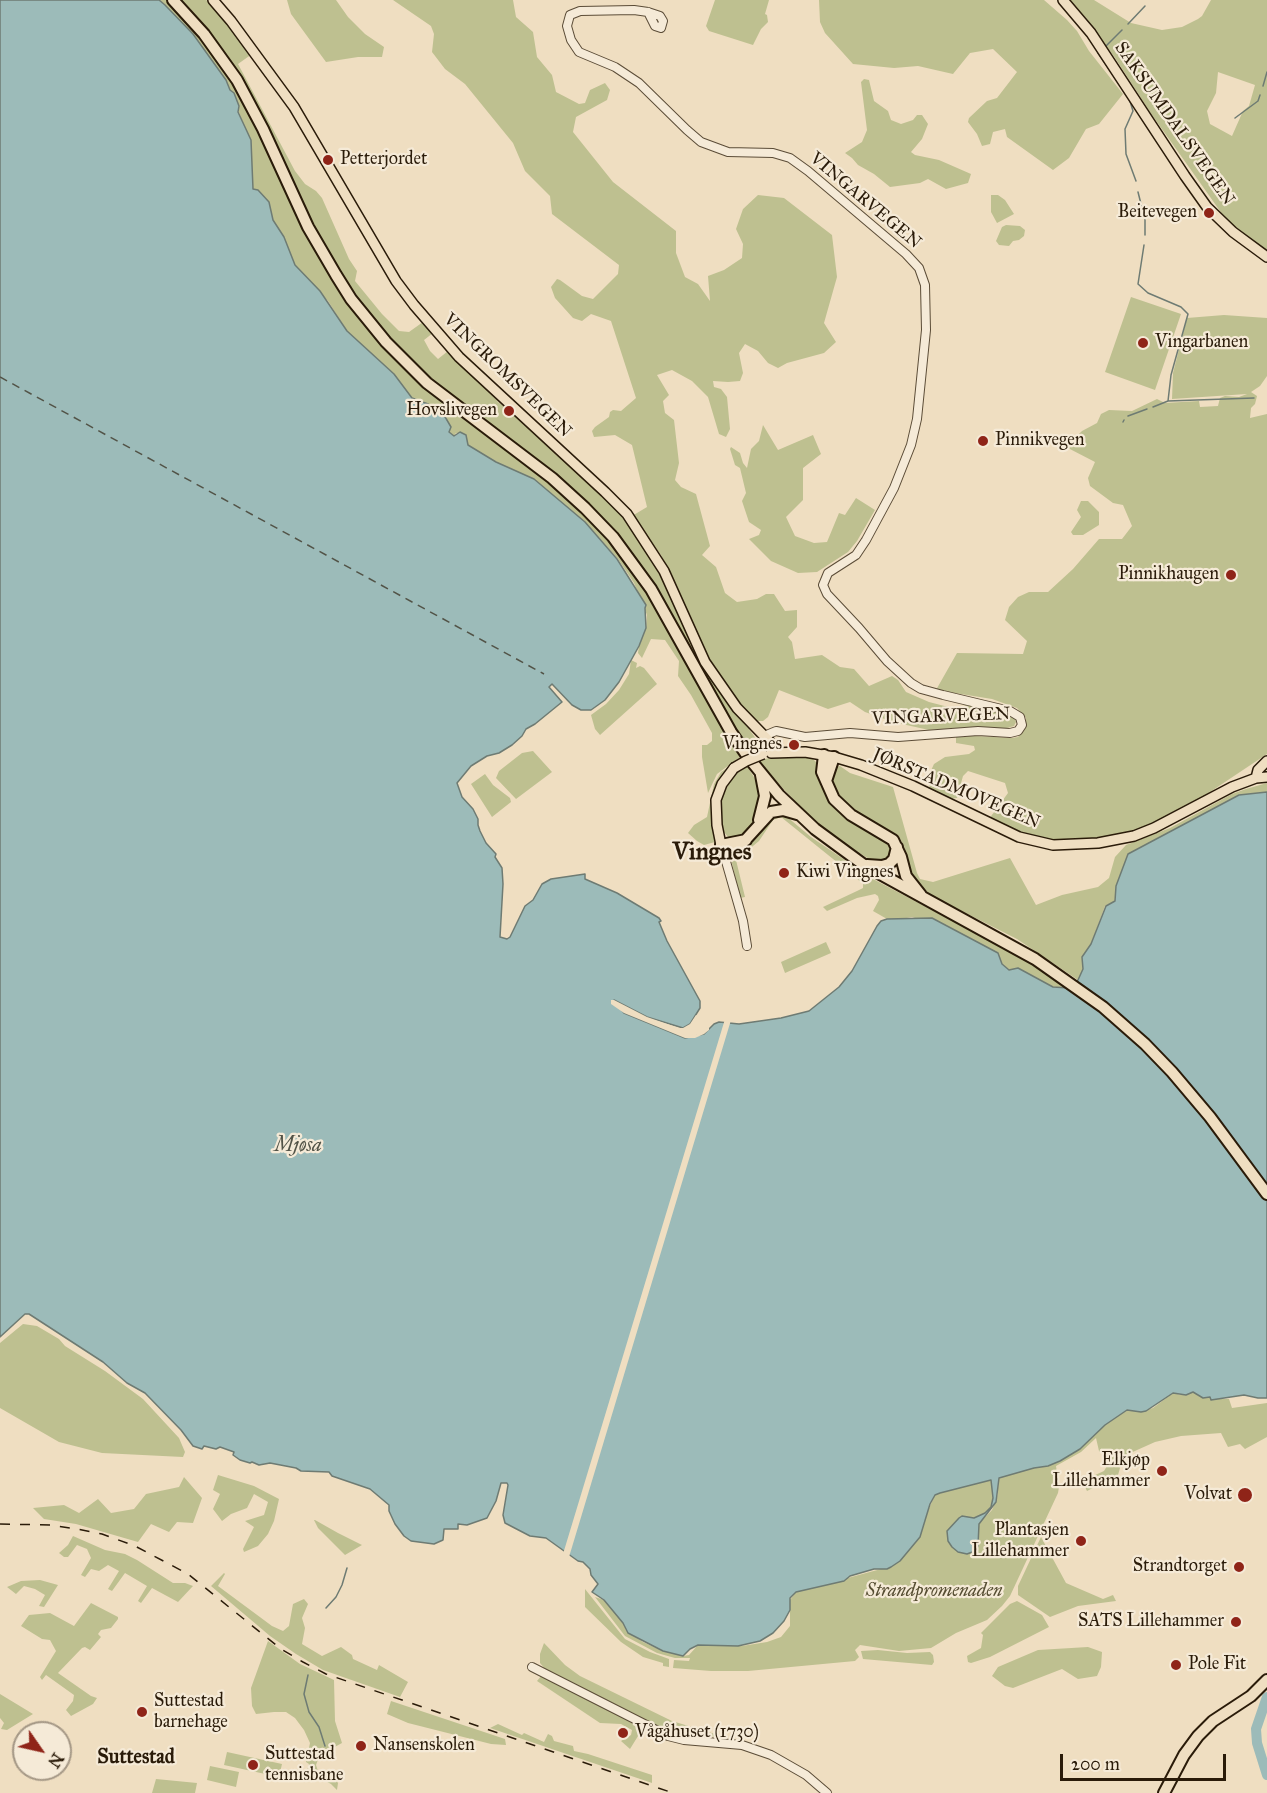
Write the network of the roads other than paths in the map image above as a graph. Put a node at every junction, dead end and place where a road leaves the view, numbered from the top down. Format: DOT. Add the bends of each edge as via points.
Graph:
graph roads {
  1 [pos="173,0"];
  2 [pos="213,0"];
  3 [pos="1063,0"];
  4 [pos="648,12"];
  5 [pos="1267,257"];
  6 [pos="764,736"];
  7 [pos="768,754"];
  8 [pos="829,756"];
  9 [pos="1267,761"];
  10 [pos="761,775"];
  11 [pos="1267,777"];
  12 [pos="1256,778"];
  13 [pos="798,814"];
  14 [pos="757,826"];
  15 [pos="897,847"];
  16 [pos="722,848"];
  17 [pos="864,865"];
  18 [pos="924,900"];
  19 [pos="747,946"];
  20 [pos="1267,1194"];
  21 [pos="532,1667"];
  22 [pos="1267,1680"];
  23 [pos="827,1793"];
  24 [pos="1164,1793"];
  1 -- 10 [label="highway" via="209,40 237,80 308,227 351,299 386,342 427,382 552,478 613,537 651,589 726,724"];
  2 -- 6 [label="main road, VINGROMSVEGEN" via="294,107 414,305 459,357 627,514 664,571 705,662 725,692"];
  3 -- 5 [label="main road, SAKSUMDALSVEGEN" via="1091,33 1207,207"];
  4 -- 6 [label="street, VINGARVEGEN" via="580,11 570,15 567,26 579,52 639,82 701,142 728,152 781,154 797,162 919,268 925,285 926,330 911,445 894,488 866,540 856,555 828,573 823,585 829,597 887,662 911,682 921,689 1010,711 1020,717 1022,725 1010,733 978,730 898,737 850,733 805,737 776,731"];
  6 -- 7 [label="main road, VINGROMSVEGEN" via="770,742"];
  7 -- 8 [label="main road, JØRSTADMOVEGEN" via="798,751"];
  7 -- 16 [label="main road, bridge" via="746,760 722,784 716,800"];
  8 -- 12 [label="main road, JØRSTADMOVEGEN" via="912,786 1019,837 1053,845 1134,836"];
  8 -- 15 [label="highway" via="826,781 831,794 843,809 889,836"];
  9 -- 12 [label="main road"];
  10 -- 13 [label="highway"];
  10 -- 14 [label="highway" via="764,800"];
  11 -- 12 [label="main road, JØRSTADMOVEGEN"];
  13 -- 14 [label="highway" via="774,810"];
  13 -- 17 [label="highway"];
  14 -- 16 [label="highway" via="739,848"];
  15 -- 17 [label="highway" via="889,864"];
  15 -- 18 [label="highway" via="906,876"];
  16 -- 19 [label="street"];
  17 -- 18 [label="highway"];
  18 -- 20 [label="highway" via="1021,951 1063,977 1117,1019 1210,1116"];
  21 -- 23 [label="street" via="668,1736 742,1745 771,1755 806,1775"];
  22 -- 24 [label="highway" via="1198,1736"];
}
